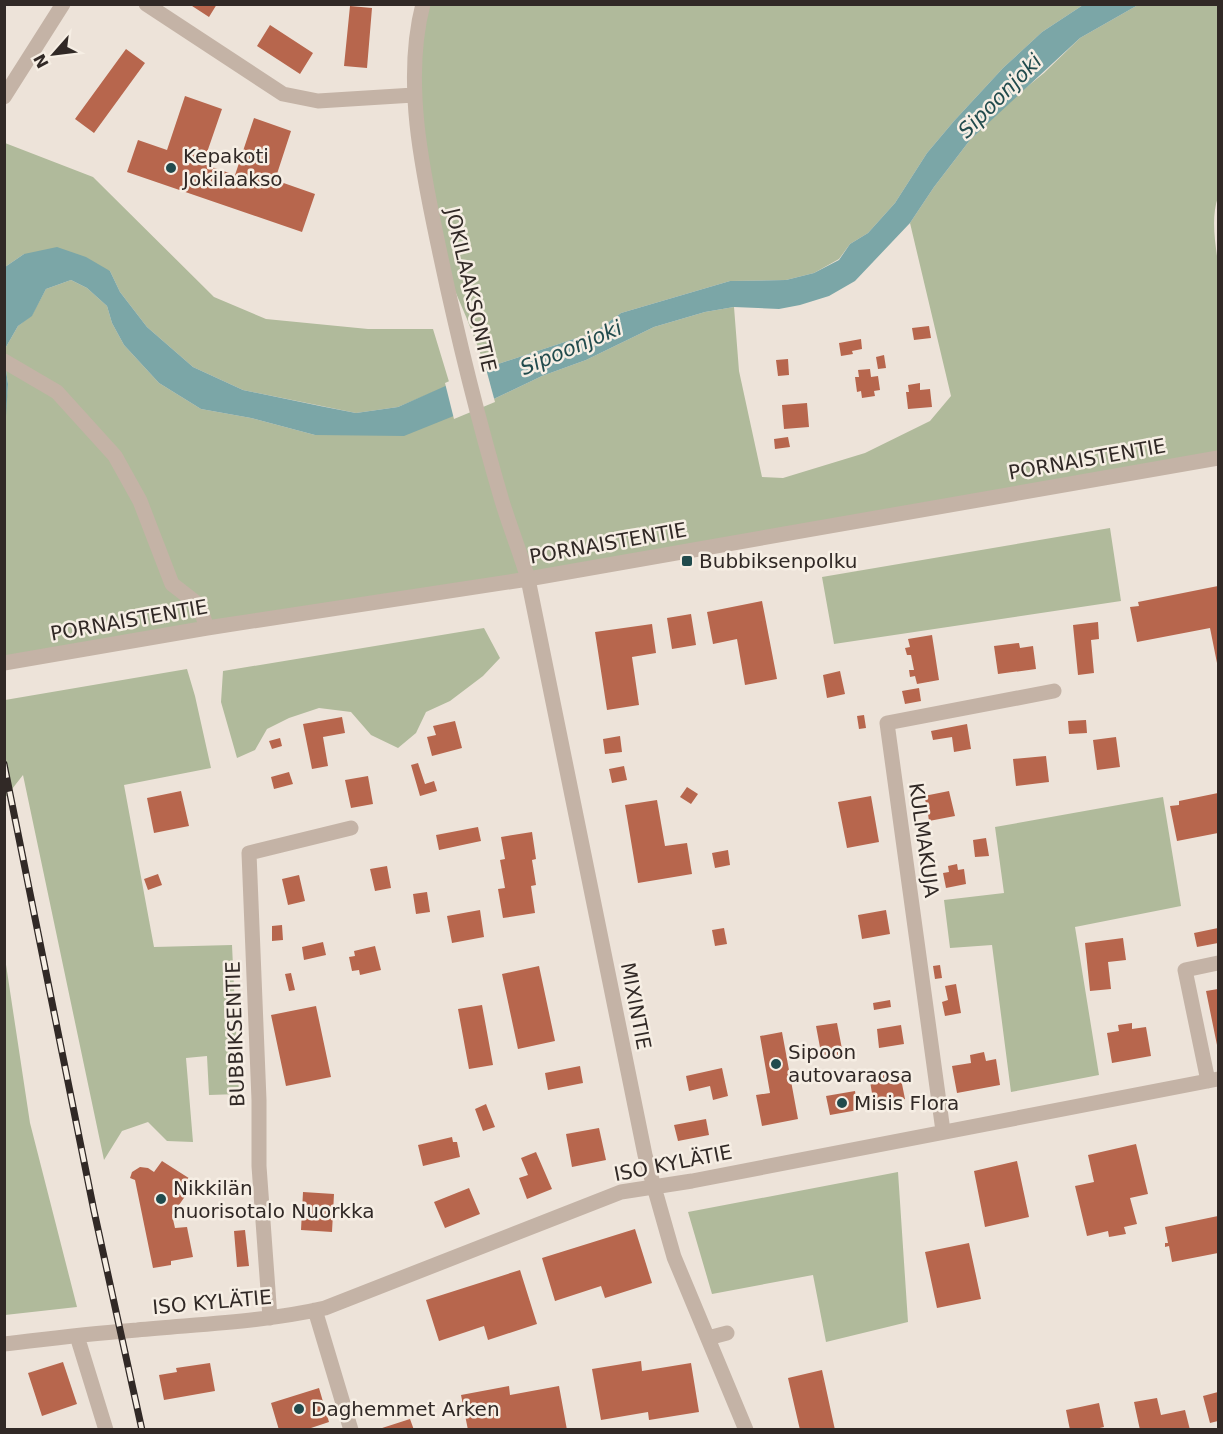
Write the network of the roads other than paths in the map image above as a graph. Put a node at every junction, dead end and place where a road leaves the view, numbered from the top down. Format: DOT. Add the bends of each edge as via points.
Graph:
graph roads {
  1 [pos="63,4"];
  2 [pos="146,4"];
  3 [pos="423,4"];
  4 [pos="414,95"];
  5 [pos="4,97"];
  6 [pos="9,363"];
  7 [pos="1218,458"];
  8 [pos="528,579"];
  9 [pos="207,628"];
  10 [pos="4,663"];
  11 [pos="1054,691"];
  12 [pos="351,828"];
  13 [pos="1218,963"];
  14 [pos="1213,1080"];
  15 [pos="943,1131"];
  16 [pos="653,1186"];
  17 [pos="315,1310"];
  18 [pos="270,1318"];
  19 [pos="727,1333"];
  20 [pos="77,1336"];
  21 [pos="708,1338"];
  22 [pos="4,1344"];
  23 [pos="106,1430"];
  24 [pos="351,1430"];
  25 [pos="746,1430"];
  1 -- 5 [label="street"];
  2 -- 4 [label="street" via="283,94 318,101"];
  3 -- 4 [label="street, JOKILAAKSONTIE" via="418,22"];
  4 -- 8 [label="street, JOKILAAKSONTIE" via="425,184 454,322"];
  6 -- 9 [label="street" via="57,392 115,456 140,501 172,584 199,605"];
  7 -- 8 [label="street, PORNAISTENTIE"];
  8 -- 9 [label="street, PORNAISTENTIE"];
  8 -- 16 [label="street, MIXINTIE"];
  9 -- 10 [label="street, PORNAISTENTIE"];
  11 -- 15 [label="street, KULMAKUJA" via="887,723"];
  12 -- 18 [label="street, BUBBIKSENTIE" via="249,852 259,1166"];
  13 -- 14 [label="street" via="1185,970"];
  14 -- 15 [label="street, ISO KYLÄTIE"];
  15 -- 16 [label="street, ISO KYLÄTIE"];
  16 -- 17 [label="street, ISO KYLÄTIE" via="621,1192"];
  16 -- 21 [label="street, MIXINTIE" via="674,1257"];
  17 -- 18 [label="street, ISO KYLÄTIE"];
  17 -- 24 [label="street"];
  18 -- 20 [label="street, ISO KYLÄTIE"];
  19 -- 21 [label="street"];
  20 -- 22 [label="street, ISO KYLÄTIE"];
  20 -- 23 [label="street"];
  21 -- 25 [label="street, MIXINTIE"];
}
